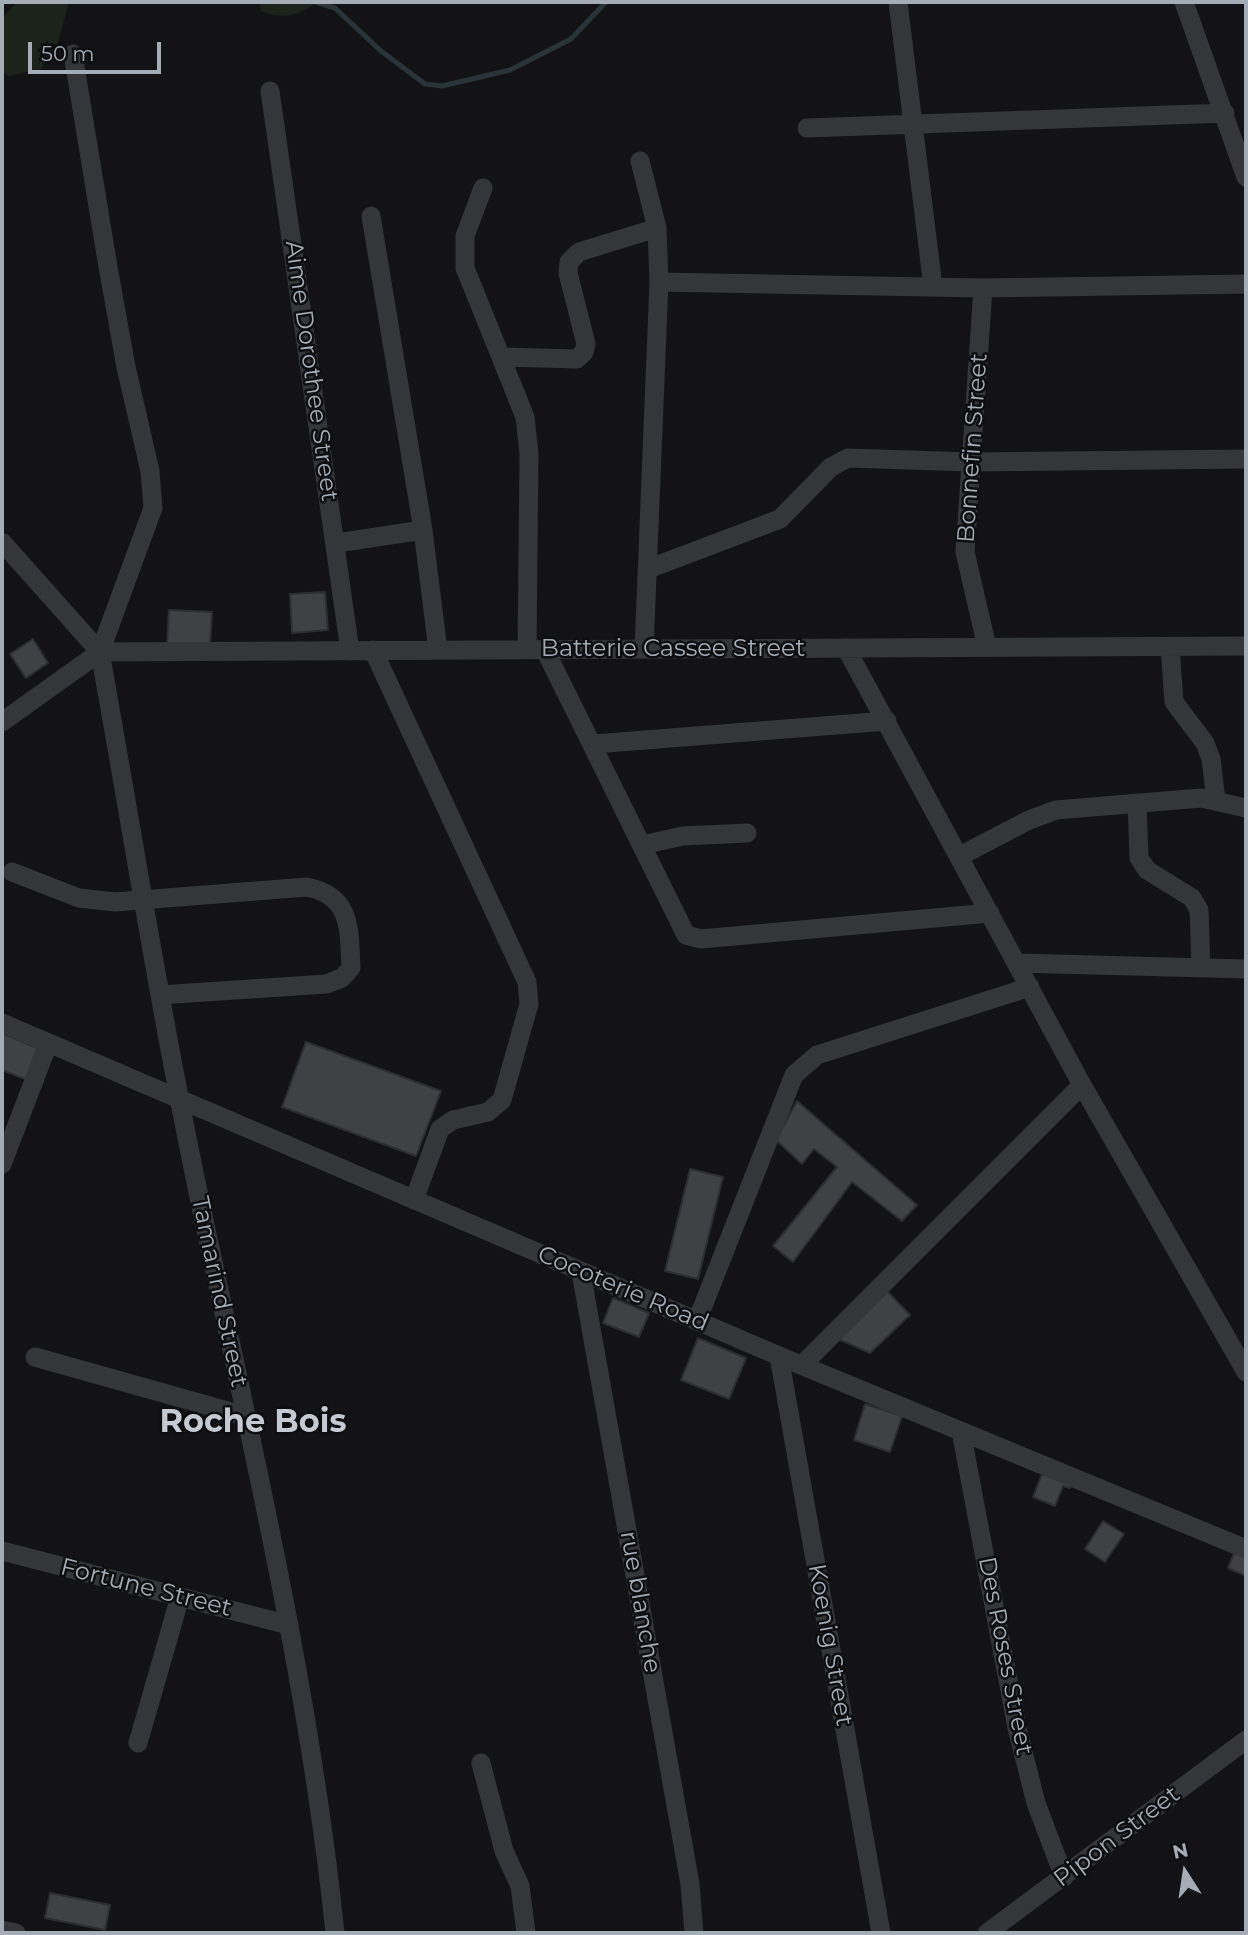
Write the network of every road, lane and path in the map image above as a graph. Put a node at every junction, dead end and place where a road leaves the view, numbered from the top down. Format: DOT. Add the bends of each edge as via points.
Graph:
graph roads {
  1 [pos="898,2"];
  2 [pos="1184,2"];
  3 [pos="73,54"];
  4 [pos="270,91"];
  5 [pos="1225,113"];
  6 [pos="912,124"];
  7 [pos="807,128"];
  8 [pos="640,162"];
  9 [pos="1246,177"];
  10 [pos="483,188"];
  11 [pos="372,216"];
  12 [pos="657,228"];
  13 [pos="659,282"];
  14 [pos="1246,284"];
  15 [pos="933,287"];
  16 [pos="983,288"];
  17 [pos="502,357"];
  18 [pos="1246,459"];
  19 [pos="972,462"];
  20 [pos="423,530"];
  21 [pos="2,542"];
  22 [pos="337,543"];
  23 [pos="648,569"];
  24 [pos="1246,646"];
  25 [pos="987,647"];
  26 [pos="1170,647"];
  27 [pos="846,648"];
  28 [pos="645,649"];
  29 [pos="373,650"];
  30 [pos="438,650"];
  31 [pos="536,650"];
  32 [pos="350,651"];
  33 [pos="100,652"];
  34 [pos="887,721"];
  35 [pos="2,722"];
  36 [pos="594,744"];
  37 [pos="1216,800"];
  38 [pos="1137,803"];
  39 [pos="1246,808"];
  40 [pos="747,833"];
  41 [pos="642,845"];
  42 [pos="960,856"];
  43 [pos="12,872"];
  44 [pos="144,899"];
  45 [pos="990,913"];
  46 [pos="1017,963"];
  47 [pos="1201,967"];
  48 [pos="1246,969"];
  49 [pos="1030,987"];
  50 [pos="160,995"];
  51 [pos="2,1023"];
  52 [pos="48,1044"];
  53 [pos="1082,1085"];
  54 [pos="179,1101"];
  55 [pos="2,1164"];
  56 [pos="414,1200"];
  57 [pos="581,1272"];
  58 [pos="697,1321"];
  59 [pos="779,1356"];
  60 [pos="35,1357"];
  61 [pos="802,1365"];
  62 [pos="1246,1372"];
  63 [pos="245,1416"];
  64 [pos="961,1430"];
  65 [pos="1246,1549"];
  66 [pos="2,1551"];
  67 [pos="180,1597"];
  68 [pos="289,1625"];
  69 [pos="1246,1740"];
  70 [pos="138,1743"];
  71 [pos="481,1763"];
  72 [pos="1064,1877"];
  73 [pos="2,1930"];
  74 [pos="16,1933"];
  75 [pos="335,1933"];
  76 [pos="526,1933"];
  77 [pos="694,1933"];
  78 [pos="881,1933"];
  79 [pos="987,1933"];
  1 -- 6 [label="street"];
  2 -- 5 [label="street"];
  3 -- 33 [label="street" via="153,508"];
  4 -- 22 [label="street, Aime Dorothee Street"];
  5 -- 6 [label="street"];
  5 -- 9 [label="street"];
  6 -- 7 [label="street"];
  6 -- 15 [label="street"];
  8 -- 12 [label="street"];
  10 -- 17 [label="street" via="465,236 465,268"];
  11 -- 20 [label="street"];
  12 -- 13 [label="street"];
  12 -- 17 [label="street" via="579,252 569,262 586,344 577,359"];
  13 -- 15 [label="street"];
  13 -- 23 [label="street"];
  14 -- 16 [label="street"];
  15 -- 16 [label="street"];
  16 -- 19 [label="street, Bonnefin Street"];
  17 -- 31 [label="street" via="525,417"];
  18 -- 19 [label="street"];
  19 -- 23 [label="street" via="848,458 831,467 780,519"];
  19 -- 25 [label="street, Bonnefin Street" via="965,552"];
  20 -- 22 [label="street"];
  20 -- 30 [label="street"];
  21 -- 33 [label="street"];
  22 -- 32 [label="street, Aime Dorothee Street"];
  23 -- 28 [label="street"];
  24 -- 26 [label="street, Batterie Cassee Street"];
  25 -- 26 [label="street, Batterie Cassee Street"];
  25 -- 27 [label="street, Batterie Cassee Street"];
  26 -- 37 [label="street" via="1174,702 1205,743"];
  27 -- 28 [label="street, Batterie Cassee Street"];
  27 -- 34 [label="street"];
  28 -- 31 [label="street, Batterie Cassee Street"];
  29 -- 30 [label="street, Batterie Cassee Street"];
  29 -- 32 [label="street, Batterie Cassee Street"];
  29 -- 56 [label="street" via="527,982 529,1004 502,1100 488,1112 453,1120 440,1129"];
  30 -- 31 [label="street, Batterie Cassee Street"];
  31 -- 36 [label="street"];
  32 -- 33 [label="street, Batterie Cassee Street"];
  33 -- 35 [label="street"];
  33 -- 44 [label="street, Tamarind Street"];
  34 -- 36 [label="street"];
  34 -- 42 [label="street"];
  36 -- 41 [label="street"];
  37 -- 38 [label="street"];
  37 -- 39 [label="street"];
  38 -- 42 [label="street" via="1056,810"];
  38 -- 47 [label="street" via="1139,858 1147,870 1192,898 1199,910"];
  40 -- 41 [label="street" via="683,836"];
  41 -- 45 [label="street" via="686,935 693,938"];
  42 -- 45 [label="street"];
  43 -- 44 [label="street" via="79,898"];
  44 -- 50 [label="street, Tamarind Street"];
  44 -- 50 [label="street" via="307,887 338,901 349,927 351,968 342,978 326,984"];
  45 -- 46 [label="street"];
  46 -- 47 [label="street"];
  46 -- 49 [label="street"];
  47 -- 48 [label="street"];
  49 -- 53 [label="street"];
  49 -- 58 [label="street" via="817,1055 794,1075"];
  50 -- 54 [label="street, Tamarind Street"];
  51 -- 52 [label="street, Cocoterie Road"];
  52 -- 54 [label="street, Cocoterie Road"];
  52 -- 55 [label="street"];
  53 -- 61 [label="street"];
  53 -- 62 [label="street"];
  54 -- 56 [label="street, Cocoterie Road"];
  54 -- 63 [label="street, Tamarind Street"];
  56 -- 57 [label="street, Cocoterie Road"];
  57 -- 58 [label="street, Cocoterie Road"];
  57 -- 77 [label="street, rue blanche" via="690,1884"];
  58 -- 59 [label="street, Cocoterie Road"];
  59 -- 61 [label="street, Cocoterie Road"];
  59 -- 78 [label="street, Koenig Street"];
  60 -- 63 [label="street"];
  61 -- 64 [label="street, Cocoterie Road"];
  63 -- 68 [label="street, Tamarind Street"];
  64 -- 65 [label="street, Cocoterie Road"];
  64 -- 72 [label="street, Des Roses Street" via="1017,1728 1036,1803"];
  66 -- 67 [label="street, Fortune Street"];
  67 -- 68 [label="street, Fortune Street"];
  67 -- 70 [label="street"];
  68 -- 75 [label="street, Tamarind Street" via="324,1822"];
  69 -- 72 [label="street, Pipon Street"];
  71 -- 76 [label="street" via="504,1851 520,1886"];
  72 -- 79 [label="street, Pipon Street"];
  73 -- 74 [label="street"];
}
